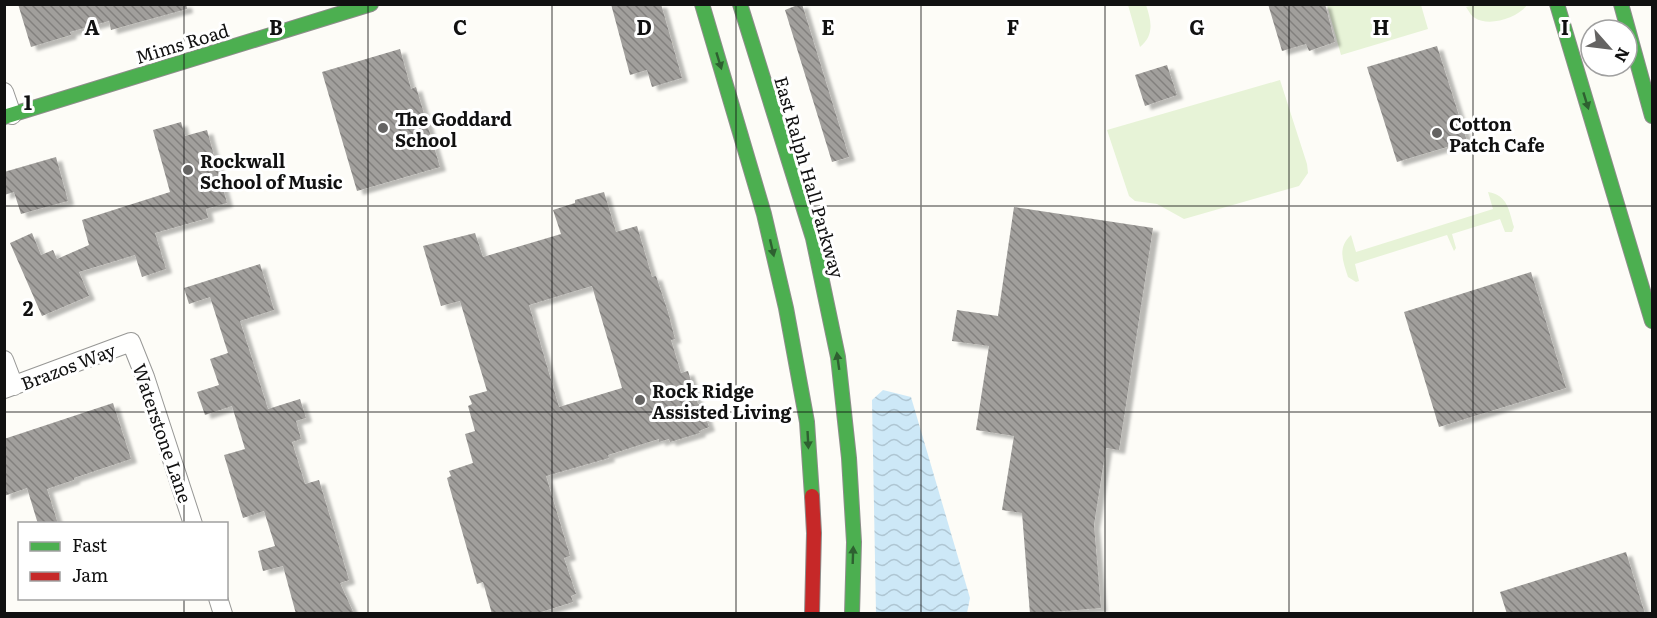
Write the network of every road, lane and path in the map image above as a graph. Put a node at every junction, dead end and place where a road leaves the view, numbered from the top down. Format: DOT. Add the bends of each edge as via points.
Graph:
graph roads {
  1 [pos="371,4"];
  2 [pos="702,4"];
  3 [pos="740,4"];
  4 [pos="1557,4"];
  5 [pos="1621,4"];
  6 [pos="4,92"];
  7 [pos="8,116"];
  8 [pos="1653,116"];
  9 [pos="1653,321"];
  10 [pos="131,342"];
  11 [pos="4,360"];
  12 [pos="9,388"];
  13 [pos="192,522"];
  14 [pos="812,614"];
  15 [pos="852,614"];
  1 -- 7 [label="main road, Mims Road"];
  2 -- 14 [label="main road, one-way" via="764,214 807,422 814,533"];
  15 -- 3 [label="main road, East Ralph Hall Parkway, one-way" via="854,542 838,357 813,238"];
  4 -- 9 [label="main road, one-way"];
  5 -- 8 [label="main road"];
  6 -- 7 [label="street"];
  10 -- 12 [label="street, Brazos Way"];
  10 -- 13 [label="street, Waterstone Lane"];
  11 -- 12 [label="street"];
}
